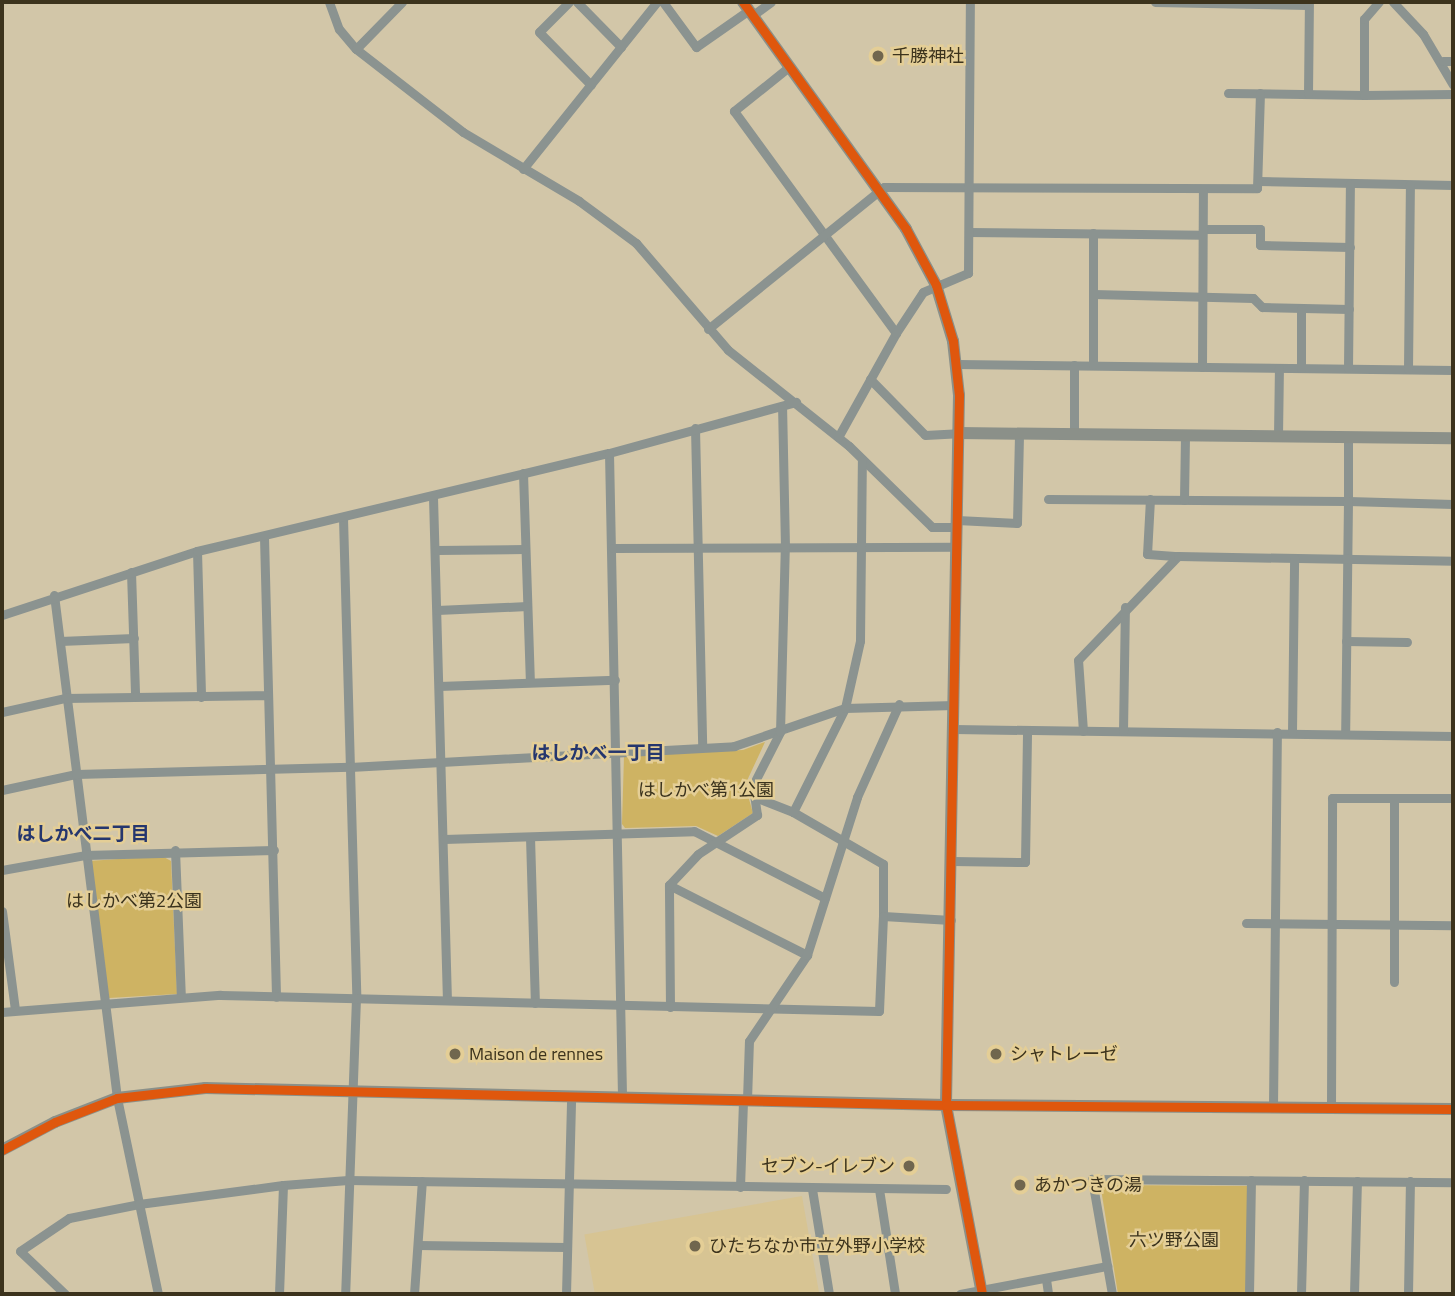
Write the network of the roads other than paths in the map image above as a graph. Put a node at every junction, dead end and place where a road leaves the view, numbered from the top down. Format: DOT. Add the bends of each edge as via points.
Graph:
graph roads {
  1 [pos="329,2"];
  2 [pos="402,2"];
  3 [pos="569,2"];
  4 [pos="577,2"];
  5 [pos="657,2"];
  6 [pos="663,2"];
  7 [pos="771,2"];
  8 [pos="970,2"];
  9 [pos="1155,2"];
  10 [pos="1226,2"];
  11 [pos="1379,2"];
  12 [pos="1393,2"];
  13 [pos="1309,3"];
  14 [pos="748,9"];
  15 [pos="621,47"];
  16 [pos="356,49"];
  17 [pos="1448,61"];
  18 [pos="790,66"];
  19 [pos="591,85"];
  20 [pos="1453,85"];
  21 [pos="1227,93"];
  22 [pos="1261,93"];
  23 [pos="1308,93"];
  24 [pos="1453,94"];
  25 [pos="1364,95"];
  26 [pos="523,169"];
  27 [pos="1259,181"];
  28 [pos="1350,184"];
  29 [pos="1410,185"];
  30 [pos="1453,185"];
  31 [pos="970,187"];
  32 [pos="880,190"];
  33 [pos="1203,191"];
  34 [pos="969,232"];
  35 [pos="1203,232"];
  36 [pos="1093,233"];
  37 [pos="824,235"];
  38 [pos="1350,247"];
  39 [pos="935,283"];
  40 [pos="1093,294"];
  41 [pos="1201,296"];
  42 [pos="1301,309"];
  43 [pos="1349,309"];
  44 [pos="708,329"];
  45 [pos="896,333"];
  46 [pos="957,364"];
  47 [pos="1074,365"];
  48 [pos="1093,365"];
  49 [pos="1202,367"];
  50 [pos="1279,368"];
  51 [pos="1301,368"];
  52 [pos="1348,368"];
  53 [pos="1408,369"];
  54 [pos="1453,370"];
  55 [pos="870,379"];
  56 [pos="796,402"];
  57 [pos="782,405"];
  58 [pos="695,428"];
  59 [pos="958,432"];
  60 [pos="1020,433"];
  61 [pos="1074,434"];
  62 [pos="1185,435"];
  63 [pos="1278,436"];
  64 [pos="838,437"];
  65 [pos="1348,437"];
  66 [pos="1453,438"];
  67 [pos="610,453"];
  68 [pos="862,461"];
  69 [pos="523,474"];
  70 [pos="433,497"];
  71 [pos="1048,499"];
  72 [pos="1150,499"];
  73 [pos="1184,500"];
  74 [pos="1348,501"];
  75 [pos="1453,504"];
  76 [pos="343,518"];
  77 [pos="957,523"];
  78 [pos="264,537"];
  79 [pos="860,546"];
  80 [pos="785,547"];
  81 [pos="957,547"];
  82 [pos="613,548"];
  83 [pos="698,548"];
  84 [pos="525,549"];
  85 [pos="436,550"];
  86 [pos="197,551"];
  87 [pos="1178,556"];
  88 [pos="1294,558"];
  89 [pos="1348,560"];
  90 [pos="1453,561"];
  91 [pos="131,572"];
  92 [pos="54,595"];
  93 [pos="527,606"];
  94 [pos="1125,607"];
  95 [pos="437,610"];
  96 [pos="2,615"];
  97 [pos="134,638"];
  98 [pos="1346,640"];
  99 [pos="60,641"];
  100 [pos="1407,642"];
  101 [pos="615,680"];
  102 [pos="530,681"];
  103 [pos="439,686"];
  104 [pos="135,695"];
  105 [pos="268,695"];
  106 [pos="201,696"];
  107 [pos="65,698"];
  108 [pos="899,704"];
  109 [pos="954,705"];
  110 [pos="845,708"];
  111 [pos="2,712"];
  112 [pos="954,729"];
  113 [pos="1027,730"];
  114 [pos="1083,731"];
  115 [pos="1123,731"];
  116 [pos="780,732"];
  117 [pos="1277,732"];
  118 [pos="1292,732"];
  119 [pos="1345,732"];
  120 [pos="1453,736"];
  121 [pos="702,746"];
  122 [pos="615,752"];
  123 [pos="442,762"];
  124 [pos="350,767"];
  125 [pos="270,770"];
  126 [pos="76,774"];
  127 [pos="2,790"];
  128 [pos="755,797"];
  129 [pos="1395,798"];
  130 [pos="1453,798"];
  131 [pos="793,812"];
  132 [pos="618,834"];
  133 [pos="530,836"];
  134 [pos="444,839"];
  135 [pos="844,840"];
  136 [pos="718,842"];
  137 [pos="175,850"];
  138 [pos="274,850"];
  139 [pos="85,855"];
  140 [pos="952,861"];
  141 [pos="2,870"];
  142 [pos="669,885"];
  143 [pos="825,898"];
  144 [pos="2,911"];
  145 [pos="883,916"];
  146 [pos="951,920"];
  147 [pos="1246,923"];
  148 [pos="1276,923"];
  149 [pos="1330,924"];
  150 [pos="1396,924"];
  151 [pos="1453,925"];
  152 [pos="807,955"];
  153 [pos="1394,982"];
  154 [pos="181,997"];
  155 [pos="276,997"];
  156 [pos="356,998"];
  157 [pos="447,1000"];
  158 [pos="105,1002"];
  159 [pos="535,1003"];
  160 [pos="620,1006"];
  161 [pos="670,1007"];
  162 [pos="772,1009"];
  163 [pos="15,1010"];
  164 [pos="2,1012"];
  165 [pos="353,1092"];
  166 [pos="571,1097"];
  167 [pos="622,1097"];
  168 [pos="117,1098"];
  169 [pos="745,1100"];
  170 [pos="946,1105"];
  171 [pos="1273,1107"];
  172 [pos="1331,1108"];
  173 [pos="1453,1109"];
  174 [pos="2,1150"];
  175 [pos="348,1180"];
  176 [pos="1251,1180"];
  177 [pos="422,1181"];
  178 [pos="1304,1181"];
  179 [pos="1357,1181"];
  180 [pos="1410,1181"];
  181 [pos="1453,1182"];
  182 [pos="569,1184"];
  183 [pos="283,1185"];
  184 [pos="740,1187"];
  185 [pos="811,1188"];
  186 [pos="878,1189"];
  187 [pos="946,1189"];
  188 [pos="139,1203"];
  189 [pos="418,1245"];
  190 [pos="566,1247"];
  191 [pos="1107,1266"];
  192 [pos="1046,1279"];
  193 [pos="981,1292"];
  194 [pos="65,1294"];
  195 [pos="158,1294"];
  196 [pos="279,1294"];
  197 [pos="345,1294"];
  198 [pos="414,1294"];
  199 [pos="566,1294"];
  200 [pos="829,1294"];
  201 [pos="895,1294"];
  202 [pos="960,1294"];
  203 [pos="1048,1294"];
  204 [pos="1112,1294"];
  205 [pos="1249,1294"];
  206 [pos="1301,1294"];
  207 [pos="1354,1294"];
  208 [pos="1408,1294"];
  1 -- 16 [label="street" via="340,29"];
  2 -- 16 [label="street"];
  3 -- 19 [label="street" via="538,32"];
  4 -- 15 [label="street"];
  5 -- 15 [label="street"];
  6 -- 14 [label="street" via="696,47"];
  7 -- 14 [label="street"];
  8 -- 31 [label="street"];
  9 -- 10 [label="street"];
  10 -- 13 [label="street"];
  11 -- 25 [label="street" via="1364,19"];
  12 -- 17 [label="street"];
  13 -- 23 [label="street"];
  14 -- 18 [label="street"];
  15 -- 19 [label="street"];
  16 -- 26 [label="street" via="463,132"];
  17 -- 20 [label="street"];
  18 -- 32 [label="street"];
  18 -- 37 [label="street" via="734,111"];
  19 -- 26 [label="street"];
  21 -- 22 [label="street"];
  22 -- 23 [label="street"];
  22 -- 27 [label="street"];
  23 -- 25 [label="street"];
  24 -- 25 [label="street"];
  26 -- 44 [label="street" via="579,201 636,243"];
  27 -- 28 [label="street"];
  27 -- 33 [label="street" via="1257,188"];
  28 -- 29 [label="street"];
  28 -- 38 [label="street"];
  29 -- 30 [label="street"];
  29 -- 53 [label="street"];
  31 -- 32 [label="street"];
  31 -- 33 [label="street"];
  31 -- 34 [label="street"];
  32 -- 37 [label="street"];
  32 -- 39 [label="street"];
  33 -- 35 [label="street"];
  34 -- 36 [label="street"];
  34 -- 39 [label="street" via="968,273"];
  35 -- 36 [label="street"];
  35 -- 38 [label="street" via="1259,229 1260,245"];
  35 -- 41 [label="street"];
  36 -- 40 [label="street"];
  37 -- 44 [label="street"];
  37 -- 45 [label="street"];
  38 -- 43 [label="street"];
  39 -- 45 [label="street" via="923,292"];
  39 -- 46 [label="street"];
  40 -- 41 [label="street"];
  40 -- 48 [label="street"];
  41 -- 42 [label="street" via="1252,298 1262,307"];
  41 -- 49 [label="street"];
  42 -- 43 [label="street"];
  42 -- 51 [label="street"];
  43 -- 52 [label="street"];
  44 -- 56 [label="street"];
  45 -- 55 [label="street"];
  46 -- 47 [label="street"];
  46 -- 59 [label="street"];
  47 -- 48 [label="street"];
  47 -- 61 [label="street"];
  48 -- 49 [label="street"];
  49 -- 50 [label="street"];
  50 -- 51 [label="street"];
  50 -- 63 [label="street"];
  51 -- 52 [label="street"];
  52 -- 53 [label="street"];
  53 -- 54 [label="street"];
  55 -- 59 [label="street" via="925,435"];
  55 -- 64 [label="street"];
  56 -- 57 [label="street"];
  56 -- 64 [label="street"];
  57 -- 58 [label="street"];
  57 -- 80 [label="street"];
  58 -- 67 [label="street"];
  58 -- 83 [label="street"];
  59 -- 60 [label="street"];
  59 -- 77 [label="street"];
  60 -- 61 [label="street"];
  60 -- 77 [label="street" via="1017,523"];
  61 -- 62 [label="street"];
  62 -- 63 [label="street"];
  62 -- 73 [label="street"];
  63 -- 65 [label="street"];
  64 -- 68 [label="street"];
  65 -- 66 [label="street"];
  65 -- 74 [label="street"];
  67 -- 69 [label="street"];
  67 -- 82 [label="street"];
  68 -- 77 [label="street" via="932,527"];
  68 -- 79 [label="street"];
  69 -- 70 [label="street"];
  69 -- 84 [label="street"];
  70 -- 76 [label="street"];
  70 -- 85 [label="street"];
  71 -- 72 [label="street"];
  72 -- 73 [label="street"];
  72 -- 87 [label="street" via="1147,554"];
  73 -- 74 [label="street"];
  74 -- 75 [label="street"];
  74 -- 89 [label="street"];
  76 -- 78 [label="street"];
  76 -- 124 [label="street"];
  77 -- 81 [label="street"];
  78 -- 86 [label="street"];
  78 -- 105 [label="street"];
  79 -- 80 [label="street"];
  79 -- 81 [label="street"];
  79 -- 110 [label="street" via="860,641"];
  80 -- 83 [label="street"];
  80 -- 116 [label="street"];
  81 -- 109 [label="street"];
  82 -- 83 [label="street"];
  82 -- 101 [label="street"];
  83 -- 121 [label="street"];
  84 -- 85 [label="street"];
  84 -- 93 [label="street"];
  85 -- 95 [label="street"];
  86 -- 91 [label="street"];
  86 -- 106 [label="street"];
  87 -- 88 [label="street"];
  87 -- 94 [label="street"];
  88 -- 89 [label="street"];
  88 -- 118 [label="street"];
  89 -- 90 [label="street"];
  89 -- 98 [label="street"];
  91 -- 92 [label="street"];
  91 -- 97 [label="street"];
  92 -- 96 [label="street"];
  92 -- 99 [label="street"];
  93 -- 95 [label="street"];
  93 -- 102 [label="street"];
  94 -- 114 [label="street" via="1078,660"];
  94 -- 115 [label="street"];
  95 -- 103 [label="street"];
  97 -- 99 [label="street"];
  97 -- 104 [label="street"];
  98 -- 100 [label="street"];
  98 -- 119 [label="street"];
  99 -- 107 [label="street"];
  101 -- 102 [label="street"];
  101 -- 122 [label="street"];
  102 -- 103 [label="street"];
  103 -- 123 [label="street"];
  104 -- 106 [label="street"];
  104 -- 107 [label="street"];
  105 -- 106 [label="street"];
  105 -- 125 [label="street"];
  107 -- 111 [label="street"];
  107 -- 126 [label="street"];
  108 -- 109 [label="street"];
  108 -- 110 [label="street"];
  108 -- 135 [label="street" via="857,797"];
  109 -- 112 [label="street"];
  110 -- 116 [label="street"];
  110 -- 131 [label="street"];
  112 -- 113 [label="street"];
  112 -- 140 [label="street"];
  113 -- 114 [label="street"];
  113 -- 140 [label="street" via="1025,862"];
  114 -- 115 [label="street"];
  115 -- 117 [label="street"];
  116 -- 121 [label="street" via="734,746"];
  116 -- 128 [label="street" via="753,785"];
  117 -- 118 [label="street"];
  117 -- 148 [label="street"];
  118 -- 119 [label="street"];
  119 -- 120 [label="street"];
  121 -- 122 [label="street"];
  122 -- 123 [label="street"];
  122 -- 132 [label="street"];
  123 -- 124 [label="street"];
  123 -- 134 [label="street"];
  124 -- 125 [label="street"];
  124 -- 156 [label="street"];
  125 -- 126 [label="street"];
  125 -- 138 [label="street"];
  126 -- 127 [label="street"];
  126 -- 139 [label="street"];
  128 -- 131 [label="street"];
  128 -- 136 [label="street" via="757,815"];
  129 -- 130 [label="street"];
  129 -- 149 [label="street" via="1332,798"];
  129 -- 150 [label="street"];
  131 -- 135 [label="street"];
  132 -- 133 [label="street"];
  132 -- 136 [label="street" via="694,831"];
  132 -- 160 [label="street"];
  133 -- 134 [label="street"];
  133 -- 159 [label="street"];
  134 -- 157 [label="street"];
  135 -- 143 [label="street"];
  135 -- 145 [label="street" via="883,864"];
  136 -- 142 [label="street" via="698,854"];
  136 -- 143 [label="street"];
  137 -- 138 [label="street"];
  137 -- 139 [label="street"];
  137 -- 154 [label="street"];
  138 -- 155 [label="street"];
  139 -- 141 [label="street"];
  139 -- 158 [label="street"];
  140 -- 146 [label="street"];
  142 -- 152 [label="street"];
  142 -- 161 [label="street"];
  143 -- 152 [label="street"];
  144 -- 163 [label="street"];
  145 -- 146 [label="street"];
  145 -- 162 [label="street" via="879,1011"];
  146 -- 170 [label="street"];
  147 -- 148 [label="street"];
  148 -- 149 [label="street"];
  148 -- 171 [label="street"];
  149 -- 150 [label="street"];
  149 -- 172 [label="street"];
  150 -- 151 [label="street"];
  150 -- 153 [label="street"];
  152 -- 162 [label="street"];
  154 -- 155 [label="street"];
  154 -- 158 [label="street"];
  155 -- 156 [label="street"];
  156 -- 157 [label="street"];
  156 -- 165 [label="street"];
  157 -- 159 [label="street"];
  158 -- 163 [label="street"];
  158 -- 168 [label="street"];
  159 -- 160 [label="street"];
  160 -- 161 [label="street"];
  160 -- 167 [label="street"];
  161 -- 162 [label="street"];
  162 -- 169 [label="street" via="749,1041"];
  163 -- 164 [label="street"];
  165 -- 166 [label="street"];
  165 -- 168 [label="street" via="205,1088"];
  165 -- 175 [label="street"];
  166 -- 167 [label="street"];
  166 -- 182 [label="street"];
  167 -- 169 [label="street"];
  168 -- 174 [label="street" via="55,1122"];
  168 -- 188 [label="street"];
  169 -- 170 [label="street"];
  169 -- 184 [label="street"];
  170 -- 171 [label="street"];
  170 -- 193 [label="street"];
  171 -- 172 [label="street"];
  172 -- 173 [label="street"];
  175 -- 177 [label="street"];
  175 -- 183 [label="street"];
  175 -- 197 [label="street"];
  176 -- 178 [label="street"];
  176 -- 191 [label="street" via="1092,1179"];
  176 -- 205 [label="street"];
  177 -- 182 [label="street"];
  177 -- 189 [label="street"];
  178 -- 179 [label="street"];
  178 -- 206 [label="street"];
  179 -- 180 [label="street"];
  179 -- 207 [label="street"];
  180 -- 181 [label="street"];
  180 -- 208 [label="street"];
  182 -- 184 [label="street"];
  182 -- 190 [label="street"];
  183 -- 188 [label="street"];
  183 -- 196 [label="street"];
  184 -- 185 [label="street"];
  185 -- 186 [label="street"];
  185 -- 200 [label="street"];
  186 -- 187 [label="street"];
  186 -- 201 [label="street"];
  188 -- 194 [label="street" via="69,1218 20,1251"];
  188 -- 195 [label="street"];
  189 -- 190 [label="street"];
  189 -- 198 [label="street"];
  190 -- 199 [label="street"];
  191 -- 192 [label="street"];
  191 -- 204 [label="street"];
  192 -- 193 [label="street"];
  192 -- 203 [label="street"];
  193 -- 202 [label="street"];
}
